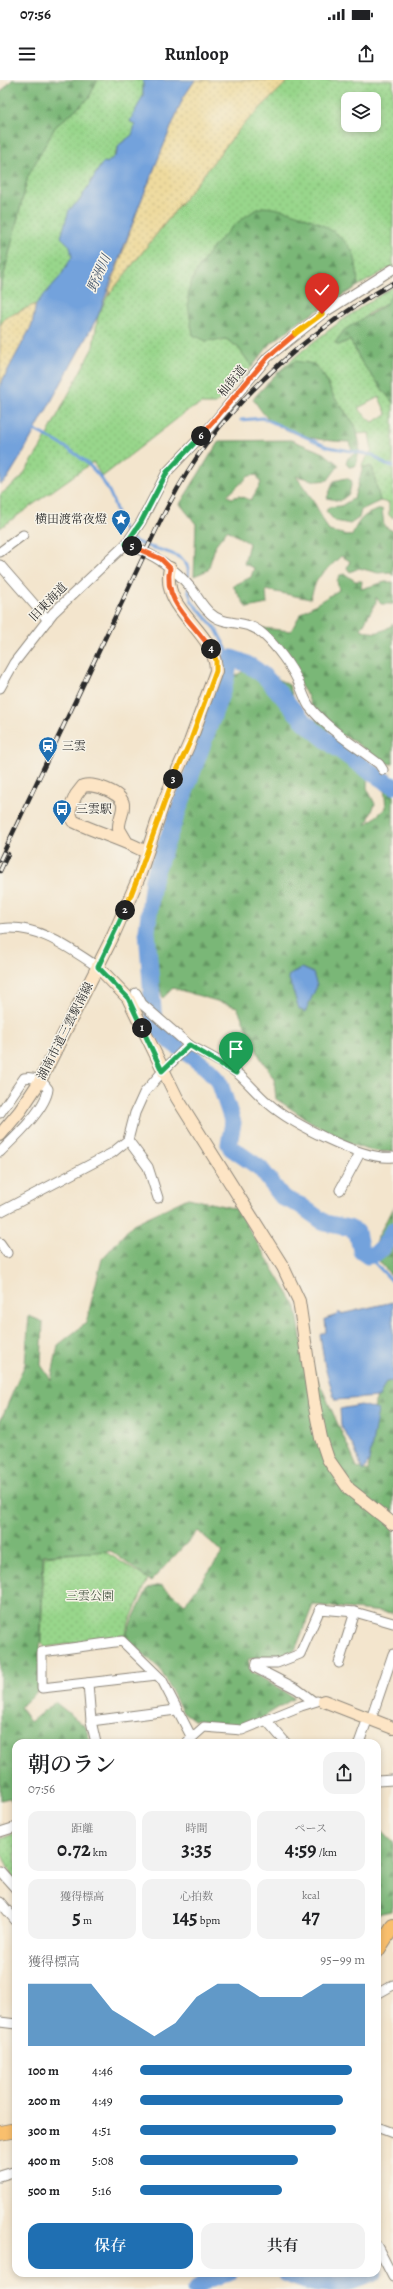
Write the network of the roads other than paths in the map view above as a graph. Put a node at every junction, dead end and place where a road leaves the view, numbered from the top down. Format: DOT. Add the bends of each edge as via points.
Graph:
graph roads {
  1 [pos="393,269"];
  2 [pos="23,535"];
  3 [pos="128,540"];
  4 [pos="0,552"];
  5 [pos="0,565"];
  6 [pos="170,568"];
  7 [pos="48,620"];
  8 [pos="0,688"];
  9 [pos="383,770"];
  10 [pos="118,822"];
  11 [pos="91,829"];
  12 [pos="126,841"];
  13 [pos="146,852"];
  14 [pos="0,929"];
  15 [pos="98,967"];
  16 [pos="136,993"];
  17 [pos="189,1045"];
  18 [pos="162,1071"];
  19 [pos="40,1080"];
  20 [pos="0,1113"];
  21 [pos="0,1135"];
  22 [pos="128,1140"];
  23 [pos="0,1152"];
  24 [pos="360,1152"];
  25 [pos="393,1157"];
  26 [pos="340,1190"];
  27 [pos="158,1198"];
  28 [pos="0,1212"];
  29 [pos="0,1243"];
  30 [pos="7,1253"];
  31 [pos="393,1524"];
  32 [pos="355,1612"];
  33 [pos="393,1623"];
  34 [pos="393,1654"];
  35 [pos="339,1663"];
  36 [pos="157,1675"];
  37 [pos="88,1684"];
  38 [pos="319,1701"];
  39 [pos="176,1710"];
  40 [pos="370,1719"];
  41 [pos="266,1720"];
  42 [pos="91,1721"];
  43 [pos="393,1728"];
  44 [pos="95,1739"];
  45 [pos="188,1739"];
  46 [pos="191,1739"];
  47 [pos="283,1739"];
  48 [pos="361,1739"];
  49 [pos="393,1780"];
  50 [pos="381,1781"];
  51 [pos="12,1828"];
  52 [pos="0,1832"];
  53 [pos="0,1872"];
  54 [pos="12,1885"];
  55 [pos="0,1902"];
  56 [pos="12,1916"];
  57 [pos="393,1926"];
  58 [pos="381,1945"];
  59 [pos="393,1986"];
  60 [pos="381,1992"];
  61 [pos="0,2022"];
  62 [pos="12,2024"];
  63 [pos="381,2128"];
  64 [pos="12,2131"];
  65 [pos="0,2133"];
  66 [pos="393,2133"];
  67 [pos="12,2172"];
  68 [pos="0,2176"];
  69 [pos="381,2254"];
  70 [pos="391,2274"];
  1 -- 3 [label="street, 杣街道" via="322,314 268,357 210,427 167,472"];
  2 -- 4 [label="street"];
  3 -- 6 [label="street" via="161,559"];
  3 -- 7 [label="street, 旧東海道"];
  5 -- 7 [label="street"];
  6 -- 9 [label="street" via="187,584 210,614 220,621 245,623 266,636 298,680 310,707"];
  6 -- 13 [label="street, 湖南市道三雲駅南線" via="168,576 174,601 210,647 216,660 216,671"];
  7 -- 8 [label="street, 旧東海道" via="14,663"];
  10 -- 11 [label="street" via="107,827"];
  10 -- 11 [label="street" via="123,806 122,800 93,785 83,786 69,812 73,821"];
  10 -- 12 [label="street" via="121,835"];
  11 -- 12 [label="street" via="116,840"];
  12 -- 13 [label="street"];
  13 -- 15 [label="street, 湖南市道三雲駅南線" via="138,877"];
  14 -- 15 [label="street" via="26,928 68,948"];
  15 -- 18 [label="street" via="128,998"];
  15 -- 19 [label="street, 湖南市道三雲駅南線"];
  16 -- 17 [label="street" via="142,1004"];
  17 -- 18 [label="street"];
  17 -- 24 [label="street" via="236,1073 269,1104 297,1122"];
  18 -- 22 [label="street" via="144,1093 135,1113"];
  18 -- 31 [label="street" via="283,1267 299,1301 314,1403 328,1459 349,1489"];
  19 -- 20 [label="street" via="30,1076 24,1078"];
  19 -- 21 [label="street, 湖南市道三雲駅南線" via="20,1111"];
  19 -- 23 [label="street" via="48,1089 48,1095 32,1118"];
  22 -- 27 [label="street" via="148,1167"];
  22 -- 28 [label="street" via="112,1153"];
  24 -- 25 [label="street" via="375,1157"];
  24 -- 26 [label="street"];
  29 -- 30 [label="street"];
  32 -- 33 [label="street"];
  32 -- 35 [label="street"];
  32 -- 38 [label="street" via="320,1610 300,1654 277,1662 257,1663 256,1668"];
  34 -- 40 [label="street"];
  36 -- 37 [label="street"];
  36 -- 37 [label="street" via="122,1641 42,1652 42,1688"];
  36 -- 39 [label="street"];
  37 -- 42 [label="street"];
  38 -- 40 [label="street"];
  38 -- 41 [label="street"];
  39 -- 42 [label="street"];
  39 -- 45 [label="street"];
  40 -- 43 [label="street"];
  40 -- 48 [label="street"];
  41 -- 46 [label="street" via="242,1730 204,1727"];
  41 -- 47 [label="street"];
  42 -- 44 [label="street"];
  49 -- 50 [label="street"];
  51 -- 52 [label="street"];
  53 -- 54 [label="street"];
  55 -- 56 [label="street"];
  57 -- 58 [label="main road"];
  59 -- 60 [label="street"];
  61 -- 62 [label="street"];
  63 -- 66 [label="street"];
  64 -- 65 [label="main road"];
  67 -- 68 [label="street"];
  69 -- 70 [label="street"];
}
